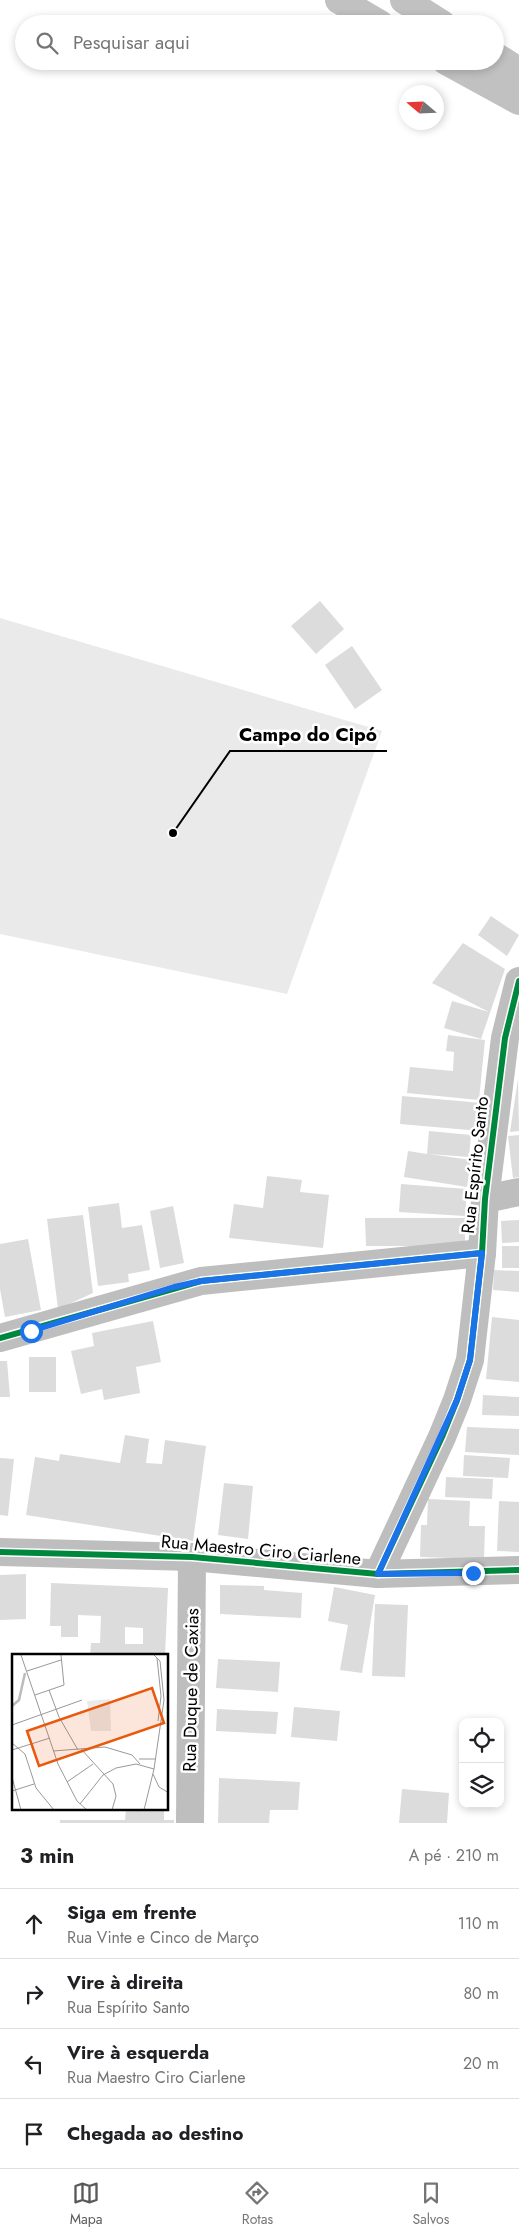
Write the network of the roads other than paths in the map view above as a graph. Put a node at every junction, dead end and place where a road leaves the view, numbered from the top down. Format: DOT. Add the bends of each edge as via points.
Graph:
graph roads {
  1 [pos="338,0"];
  2 [pos="404,0"];
  3 [pos="364,15"];
  4 [pos="428,15"];
  5 [pos="504,62"];
  6 [pos="462,70"];
  7 [pos="519,71"];
  8 [pos="519,101"];
  9 [pos="519,982"];
  10 [pos="519,1192"];
  11 [pos="485,1199"];
  12 [pos="482,1253"];
  13 [pos="0,1338"];
  14 [pos="0,1552"];
  15 [pos="192,1557"];
  16 [pos="519,1570"];
  17 [pos="378,1574"];
  18 [pos="190,1823"];
  1 -- 3 [label="street"];
  2 -- 4 [label="street"];
  5 -- 7 [label="street"];
  6 -- 8 [label="street"];
  9 -- 11 [label="street, Rua Espírito Santo" via="505,1038"];
  10 -- 11 [label="street"];
  11 -- 12 [label="street, Rua Espírito Santo"];
  12 -- 13 [label="street" via="201,1281"];
  12 -- 17 [label="street, Rua Espírito Santo" via="470,1360 457,1400"];
  14 -- 15 [label="street, Rua Maestro Ciro Ciarlene"];
  15 -- 17 [label="street, Rua Maestro Ciro Ciarlene"];
  15 -- 18 [label="street, Rua Duque de Caxias"];
  16 -- 17 [label="street, Rua Maestro Ciro Ciarlene"];
}
